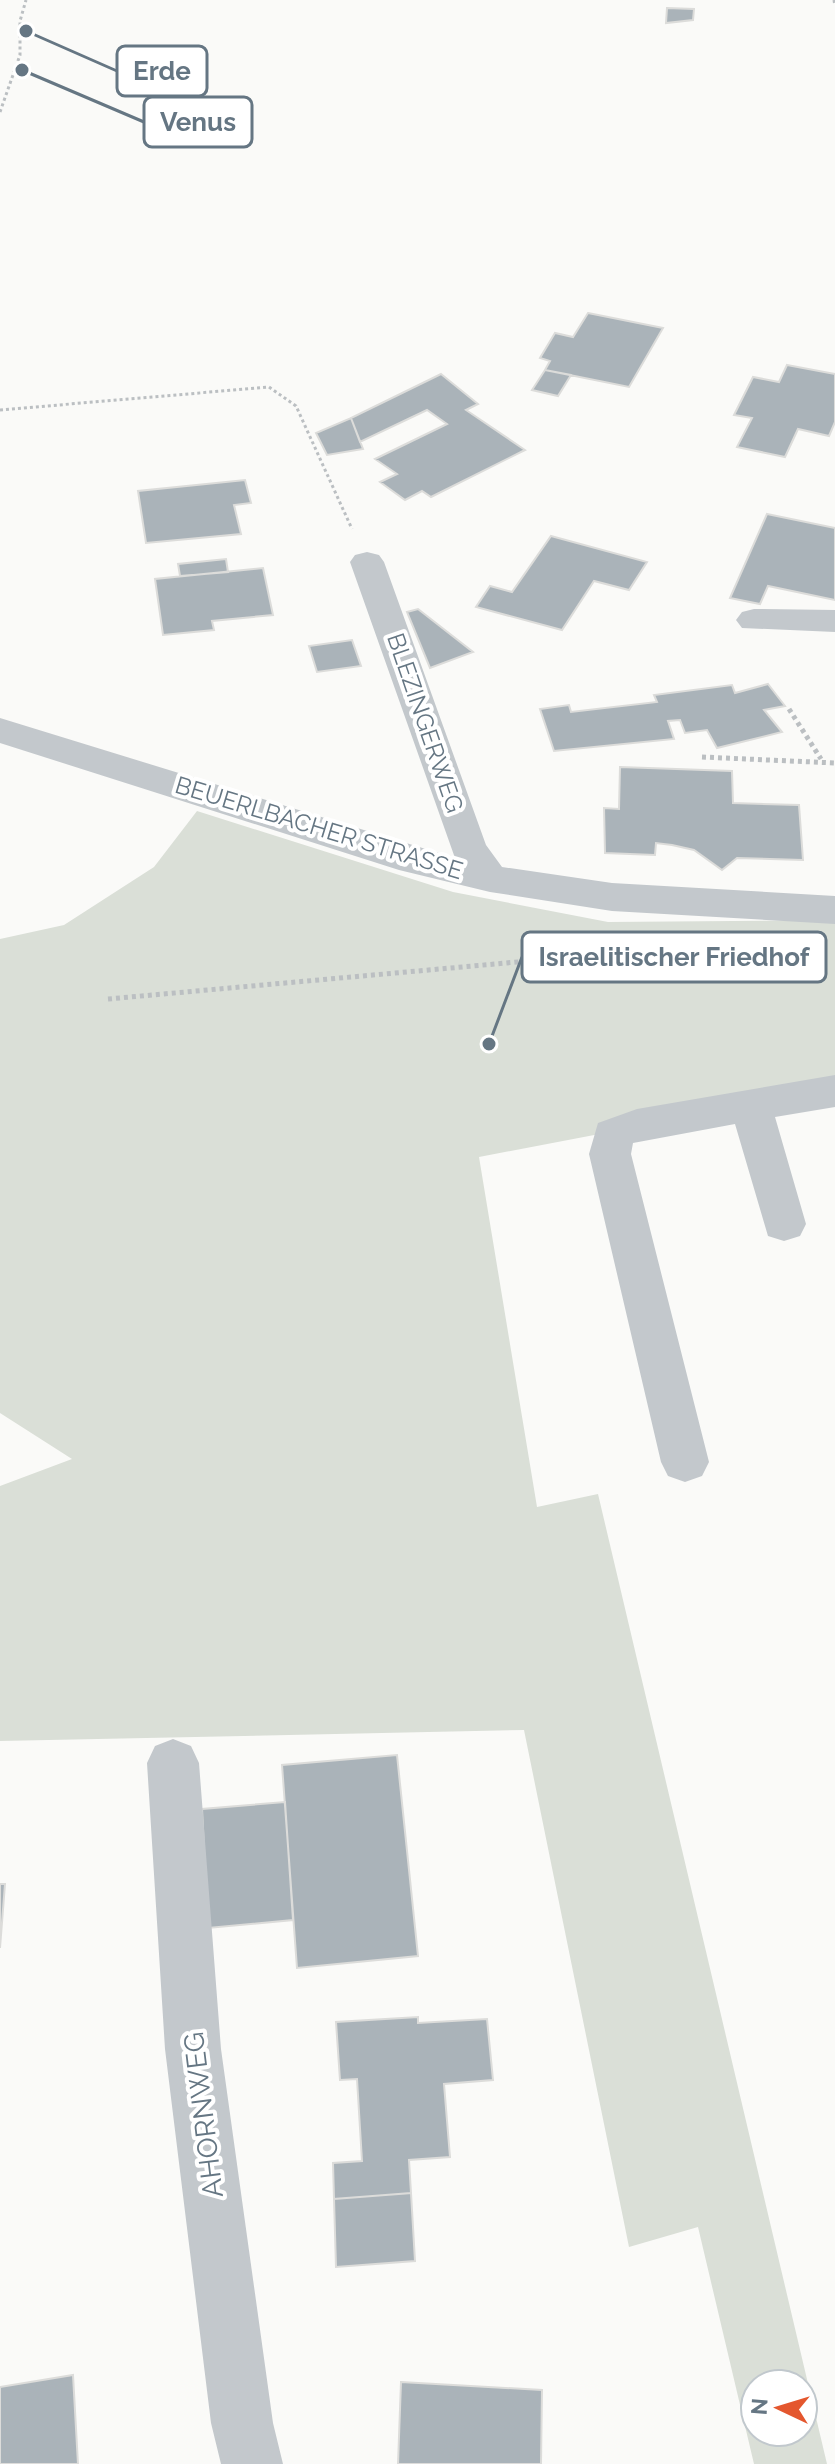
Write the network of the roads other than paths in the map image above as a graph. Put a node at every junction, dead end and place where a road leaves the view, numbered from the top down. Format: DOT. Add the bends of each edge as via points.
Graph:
graph roads {
  1 [pos="367,562"];
  2 [pos="754,620"];
  3 [pos="835,621"];
  4 [pos="0,730"];
  5 [pos="490,879"];
  6 [pos="835,910"];
  7 [pos="835,1091"];
  8 [pos="751,1105"];
  9 [pos="784,1224"];
  10 [pos="685,1462"];
  11 [pos="173,1763"];
  12 [pos="252,2464"];
  1 -- 5 [label="street, BLEZINGERWEG" via="468,847"];
  2 -- 3 [label="street"];
  4 -- 5 [label="street, BEUERLBACHER STRASSE" via="413,861"];
  5 -- 6 [label="street, BEUERLBACHER STRASSE" via="612,897"];
  7 -- 8 [label="street"];
  8 -- 9 [label="street"];
  8 -- 10 [label="street" via="613,1134 610,1154"];
  11 -- 12 [label="street, AHORNWEG" via="193,2049 242,2423"];
}
